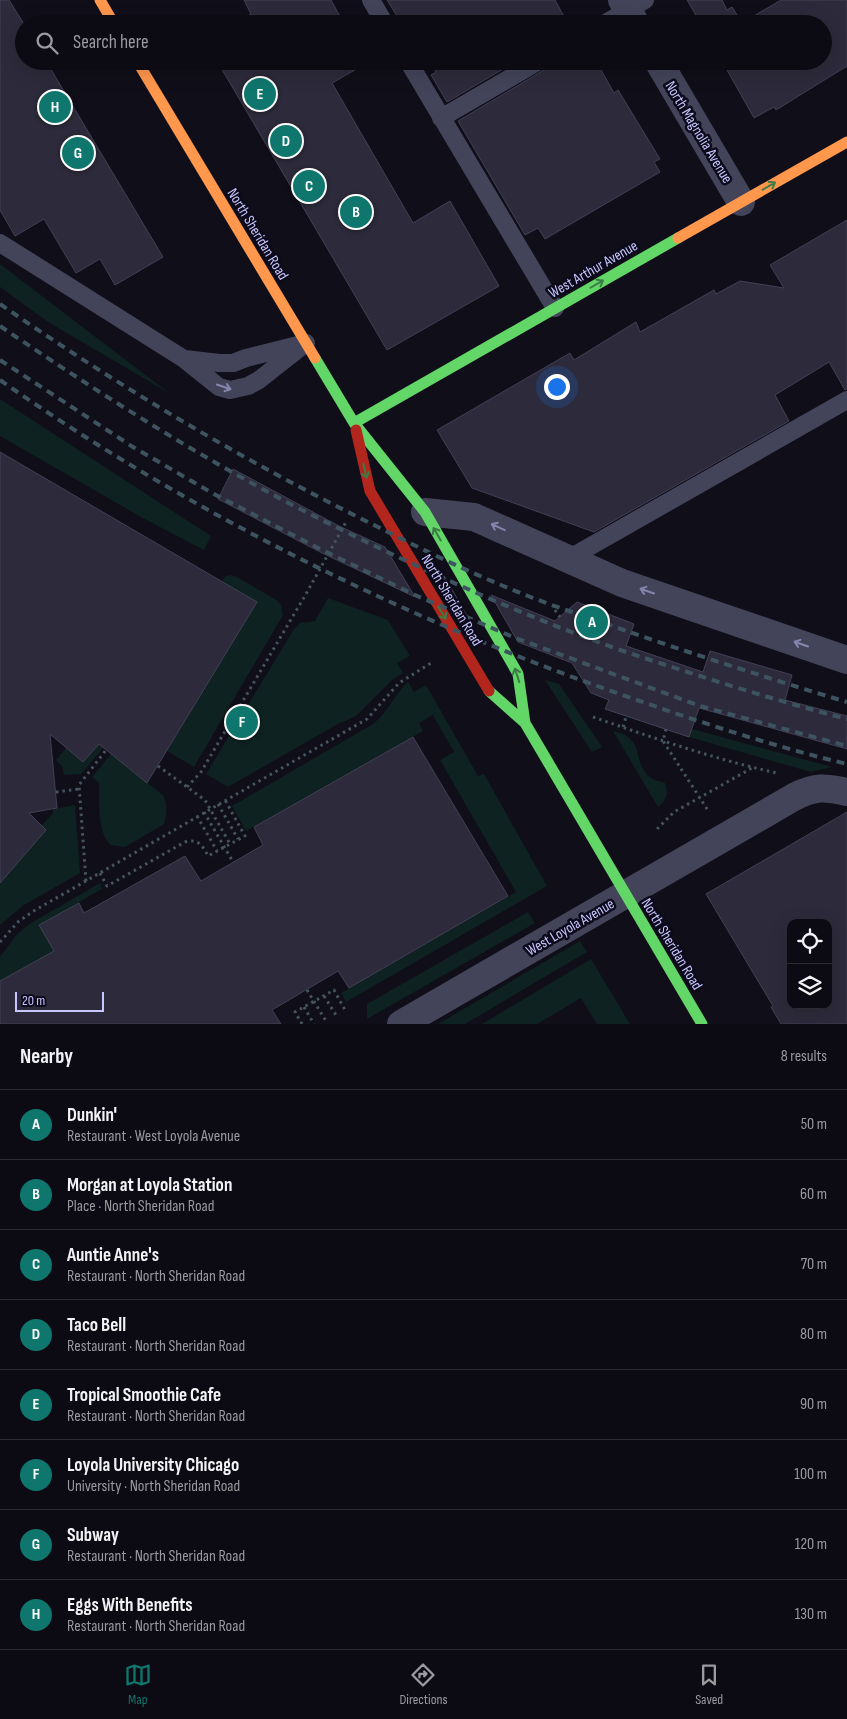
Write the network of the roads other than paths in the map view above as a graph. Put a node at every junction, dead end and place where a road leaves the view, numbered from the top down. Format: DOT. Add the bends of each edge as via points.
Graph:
graph roads {
  1 [pos="100,0"];
  2 [pos="372,0"];
  3 [pos="633,8"];
  4 [pos="109,15"];
  5 [pos="381,15"];
  6 [pos="620,15"];
  7 [pos="142,70"];
  8 [pos="413,70"];
  9 [pos="524,70"];
  10 [pos="663,70"];
  11 [pos="441,118"];
  12 [pos="847,142"];
  13 [pos="741,202"];
  14 [pos="0,243"];
  15 [pos="555,308"];
  16 [pos="306,343"];
  17 [pos="184,359"];
  18 [pos="847,400"];
  19 [pos="354,423"];
  20 [pos="425,512"];
  21 [pos="568,559"];
  22 [pos="847,660"];
  23 [pos="525,723"];
  24 [pos="847,792"];
  25 [pos="625,895"];
  26 [pos="401,1024"];
  27 [pos="702,1024"];
  1 -- 4 [label="main road"];
  2 -- 5 [label="lane"];
  3 -- 6 [label="lane"];
  7 -- 16 [label="main road, North Sheridan Road"];
  8 -- 11 [label="lane"];
  9 -- 11 [label="lane"];
  10 -- 13 [label="street, North Magnolia Avenue"];
  11 -- 15 [label="lane"];
  13 -- 12 [label="main road, West Arthur Avenue, one-way"];
  15 -- 13 [label="main road, West Arthur Avenue, one-way"];
  14 -- 17 [label="lane"];
  15 -- 19 [label="main road, West Arthur Avenue"];
  16 -- 17 [label="lane" via="233,363"];
  17 -- 16 [label="lane, one-way" via="219,387 240,389 259,380"];
  16 -- 19 [label="main road, North Sheridan Road"];
  18 -- 21 [label="lane"];
  19 -- 20 [label="main road, North Sheridan Road"];
  19 -- 23 [label="main road, North Sheridan Road, one-way" via="370,491 487,689"];
  21 -- 20 [label="street, one-way" via="474,517"];
  23 -- 20 [label="main road, North Sheridan Road, one-way" via="518,674"];
  22 -- 21 [label="street, one-way" via="622,583"];
  23 -- 25 [label="main road, North Sheridan Road"];
  24 -- 25 [label="street, West Loyola Avenue" via="824,787 808,789"];
  25 -- 26 [label="street, West Loyola Avenue"];
  25 -- 27 [label="main road, North Sheridan Road"];
}
